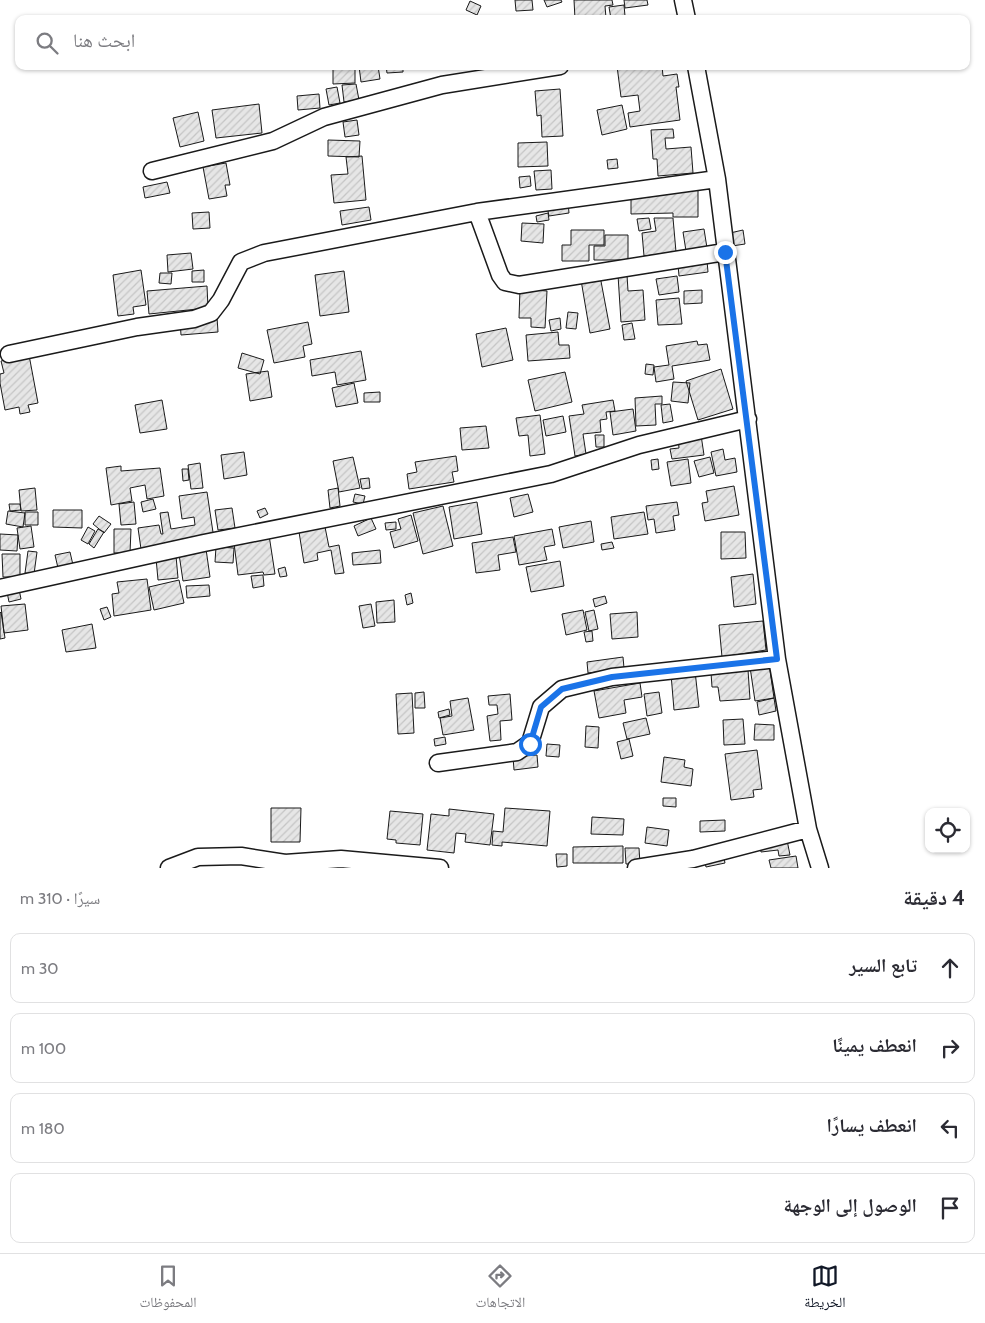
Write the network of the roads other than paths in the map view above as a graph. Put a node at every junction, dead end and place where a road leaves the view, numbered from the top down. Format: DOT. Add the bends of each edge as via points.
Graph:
graph roads {
  1 [pos="684,0"];
  2 [pos="686,15"];
  3 [pos="535,70"];
  4 [pos="697,70"];
  5 [pos="152,171"];
  6 [pos="717,179"];
  7 [pos="477,212"];
  8 [pos="725,252"];
  9 [pos="9,354"];
  10 [pos="748,419"];
  11 [pos="0,588"];
  12 [pos="777,659"];
  13 [pos="438,763"];
  14 [pos="808,829"];
  15 [pos="169,868"];
  16 [pos="440,868"];
  17 [pos="636,868"];
  18 [pos="820,868"];
  1 -- 2 [label="street"];
  3 -- 5 [label="street" via="442,85 324,118 273,141"];
  4 -- 6 [label="street"];
  6 -- 7 [label="street"];
  6 -- 8 [label="street"];
  7 -- 8 [label="street" via="500,275 505,282 519,285"];
  7 -- 9 [label="street" via="264,253 241,262 221,300 211,312 194,319 137,327"];
  8 -- 10 [label="street"];
  10 -- 11 [label="street" via="639,445 551,474 204,543"];
  10 -- 12 [label="street"];
  12 -- 13 [label="street" via="612,677 562,689 541,707 530,744 517,752"];
  12 -- 14 [label="street"];
  14 -- 17 [label="street" via="693,859"];
  14 -- 18 [label="street"];
  15 -- 16 [label="street" via="198,857 241,856 285,863 341,859"];
}
